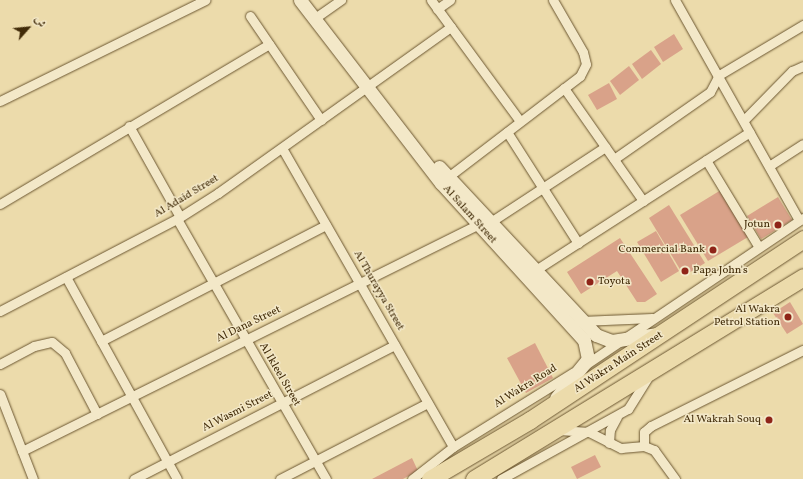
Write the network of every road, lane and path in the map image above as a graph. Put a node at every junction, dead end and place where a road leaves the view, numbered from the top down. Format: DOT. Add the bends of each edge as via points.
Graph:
graph roads {
  1 [pos="205,0"];
  2 [pos="300,0"];
  3 [pos="311,0"];
  4 [pos="341,0"];
  5 [pos="431,0"];
  6 [pos="450,0"];
  7 [pos="553,0"];
  8 [pos="675,0"];
  9 [pos="437,8"];
  10 [pos="250,16"];
  11 [pos="318,16"];
  12 [pos="803,25"];
  13 [pos="451,27"];
  14 [pos="269,44"];
  15 [pos="803,66"];
  16 [pos="719,75"];
  17 [pos="370,85"];
  18 [pos="564,88"];
  19 [pos="0,101"];
  20 [pos="321,120"];
  21 [pos="744,120"];
  22 [pos="520,121"];
  23 [pos="129,126"];
  24 [pos="507,132"];
  25 [pos="750,132"];
  26 [pos="803,144"];
  27 [pos="606,147"];
  28 [pos="282,148"];
  29 [pos="614,159"];
  30 [pos="706,160"];
  31 [pos="769,166"];
  32 [pos="448,177"];
  33 [pos="543,186"];
  34 [pos="643,200"];
  35 [pos="0,204"];
  36 [pos="179,218"];
  37 [pos="801,219"];
  38 [pos="484,223"];
  39 [pos="326,224"];
  40 [pos="803,239"];
  41 [pos="578,243"];
  42 [pos="758,246"];
  43 [pos="530,274"];
  44 [pos="66,277"];
  45 [pos="803,277"];
  46 [pos="213,283"];
  47 [pos="360,284"];
  48 [pos="0,311"];
  49 [pos="655,318"];
  50 [pos="581,321"];
  51 [pos="666,332"];
  52 [pos="246,340"];
  53 [pos="618,340"];
  54 [pos="101,342"];
  55 [pos="395,345"];
  56 [pos="803,350"];
  57 [pos="0,364"];
  58 [pos="584,366"];
  59 [pos="653,370"];
  60 [pos="0,394"];
  61 [pos="132,397"];
  62 [pos="282,403"];
  63 [pos="428,403"];
  64 [pos="97,414"];
  65 [pos="620,414"];
  66 [pos="530,420"];
  67 [pos="550,432"];
  68 [pos="589,432"];
  69 [pos="609,443"];
  70 [pos="644,446"];
  71 [pos="454,447"];
  72 [pos="22,451"];
  73 [pos="315,461"];
  74 [pos="167,462"];
  75 [pos="33,479"];
  76 [pos="134,479"];
  77 [pos="176,479"];
  78 [pos="280,479"];
  79 [pos="326,479"];
  80 [pos="412,479"];
  81 [pos="430,479"];
  82 [pos="474,479"];
  83 [pos="501,479"];
  84 [pos="675,479"];
  1 -- 19 [label="street"];
  2 -- 11 [label="street, Al Salam Street"];
  3 -- 11 [label="street, Al Salam Street"];
  4 -- 11 [label="street"];
  5 -- 9 [label="street"];
  6 -- 9 [label="street"];
  7 -- 18 [label="street" via="583,52 586,64 580,76"];
  8 -- 16 [label="street"];
  9 -- 13 [label="street"];
  10 -- 14 [label="street"];
  11 -- 17 [label="street, Al Salam Street"];
  12 -- 16 [label="street"];
  13 -- 17 [label="street, Al Adaid Street"];
  13 -- 22 [label="street"];
  14 -- 20 [label="street"];
  14 -- 23 [label="street"];
  15 -- 21 [label="street" via="792,71"];
  16 -- 21 [label="street"];
  16 -- 29 [label="street" via="710,92"];
  17 -- 20 [label="street, Al Adaid Street"];
  17 -- 32 [label="street, Al Salam Street"];
  17 -- 38 [label="street, Al Salam Street"];
  18 -- 22 [label="street"];
  18 -- 27 [label="street"];
  20 -- 28 [label="street, Al Adaid Street"];
  21 -- 25 [label="street"];
  22 -- 24 [label="street"];
  23 -- 35 [label="street"];
  23 -- 36 [label="street, Al Ikleel Street"];
  24 -- 32 [label="street"];
  24 -- 33 [label="street"];
  25 -- 30 [label="street"];
  25 -- 31 [label="street"];
  26 -- 31 [label="street"];
  27 -- 29 [label="street"];
  27 -- 33 [label="street, Al Dana Street"];
  28 -- 36 [label="street, Al Adaid Street"];
  28 -- 39 [label="street, Al Thurayya Street"];
  29 -- 34 [label="street"];
  30 -- 34 [label="street"];
  30 -- 42 [label="street"];
  31 -- 37 [label="street"];
  32 -- 38 [label="street, Al Salam Street"];
  33 -- 38 [label="street, Al Dana Street"];
  33 -- 41 [label="street"];
  34 -- 41 [label="street"];
  36 -- 44 [label="street, Al Adaid Street"];
  36 -- 46 [label="street, Al Ikleel Street"];
  37 -- 42 [label="street, Al Wakra Main Street"];
  38 -- 43 [label="street, Al Salam Street"];
  38 -- 47 [label="street, Al Dana Street"];
  39 -- 46 [label="street"];
  39 -- 47 [label="street, Al Thurayya Street"];
  40 -- 51 [label="highway, Al Wakra Main Street"];
  41 -- 43 [label="street"];
  42 -- 49 [label="street, Al Wakra Main Street"];
  43 -- 50 [label="street, Al Salam Street"];
  43 -- 58 [label="street, Al Salam Street" via="584,340 588,352"];
  44 -- 48 [label="street, Al Adaid Street"];
  44 -- 54 [label="street"];
  45 -- 59 [label="highway, Al Wakra Main Street"];
  46 -- 52 [label="street, Al Ikleel Street"];
  46 -- 54 [label="street"];
  47 -- 52 [label="street, Al Dana Street"];
  47 -- 55 [label="street, Al Thurayya Street"];
  49 -- 50 [label="street, Al Wakra Main Street"];
  49 -- 53 [label="street, Al Wakra Road"];
  50 -- 53 [label="street, Al Salam Street" via="596,335"];
  51 -- 53 [label="street, Al Salam Street"];
  51 -- 66 [label="highway, Al Wakra Main Street"];
  52 -- 61 [label="street, Al Dana Street"];
  52 -- 62 [label="street, Al Ikleel Street"];
  53 -- 58 [label="street, Al Wakra Road"];
  54 -- 61 [label="street"];
  55 -- 62 [label="street, Al Wasmi Street"];
  55 -- 63 [label="street, Al Thurayya Street"];
  56 -- 70 [label="street" via="651,426 644,432"];
  57 -- 64 [label="street" via="52,342 65,353"];
  58 -- 66 [label="street" via="557,397"];
  58 -- 71 [label="street, Al Wakra Road"];
  59 -- 65 [label="street, Al Wakra Main Street" via="635,402"];
  59 -- 67 [label="highway, Al Wakra Main Street"];
  60 -- 72 [label="street"];
  61 -- 64 [label="street, Al Dana Street"];
  61 -- 74 [label="street"];
  62 -- 73 [label="street, Al Ikleel Street"];
  62 -- 74 [label="street, Al Wasmi Street"];
  63 -- 71 [label="street, Al Thurayya Street"];
  63 -- 73 [label="street"];
  64 -- 72 [label="street, Al Dana Street"];
  65 -- 68 [label="street, Al Wakra Main Street"];
  65 -- 69 [label="street" via="610,430"];
  66 -- 81 [label="highway, Al Wakra Main Street"];
  67 -- 68 [label="street"];
  67 -- 82 [label="highway, Al Wakra Main Street"];
  68 -- 69 [label="street"];
  68 -- 83 [label="street, Al Wakra Main Street"];
  69 -- 70 [label="street" via="621,448"];
  70 -- 84 [label="street" via="661,456"];
  71 -- 80 [label="street, Al Wakra Road"];
  72 -- 75 [label="street"];
  73 -- 78 [label="street"];
  73 -- 79 [label="street, Al Ikleel Street"];
  74 -- 76 [label="street, Al Wasmi Street"];
  74 -- 77 [label="street"];
}
